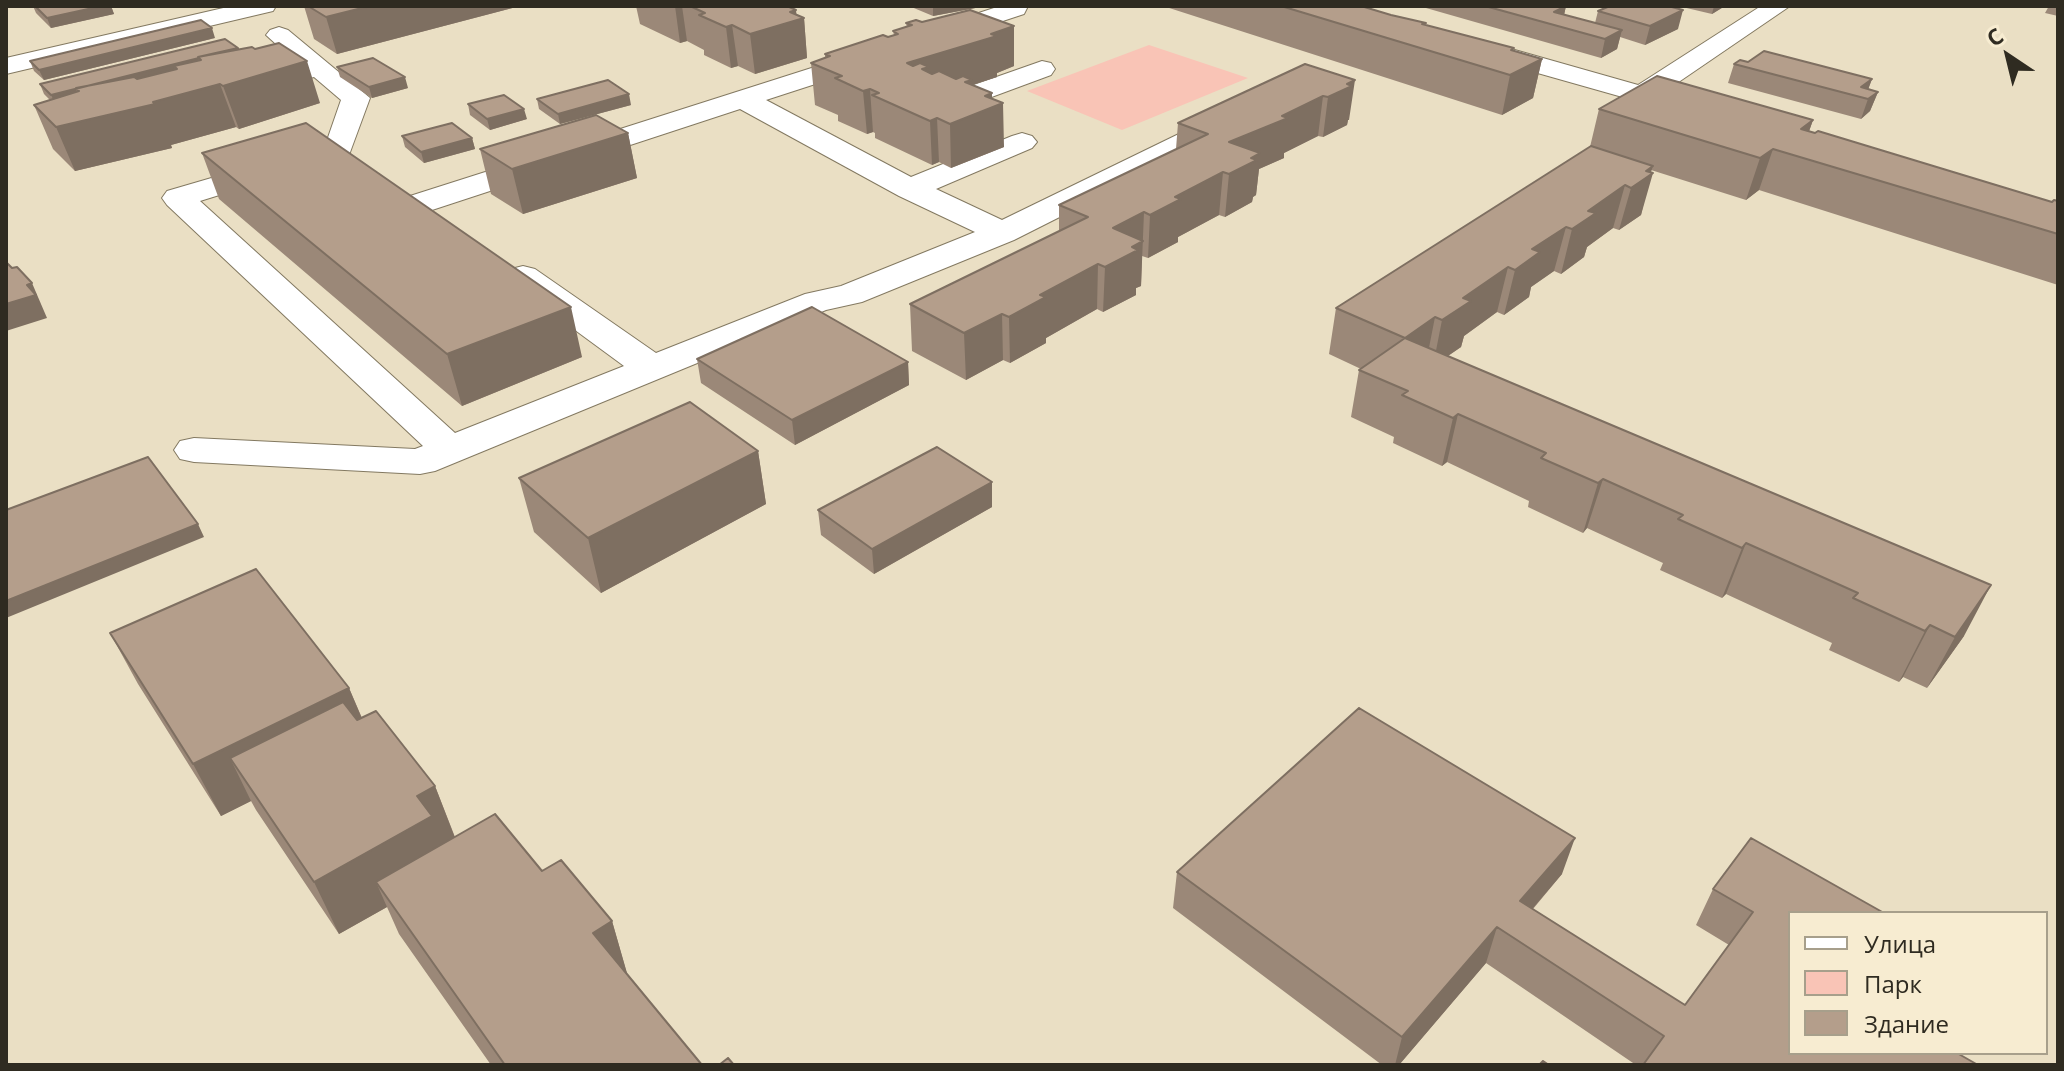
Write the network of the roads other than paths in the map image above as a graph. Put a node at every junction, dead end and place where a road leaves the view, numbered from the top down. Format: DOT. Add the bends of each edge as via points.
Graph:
graph roads {
  1 [pos="264,6"];
  2 [pos="1016,6"];
  3 [pos="1778,6"];
  4 [pos="948,32"];
  5 [pos="279,35"];
  6 [pos="1451,40"];
  7 [pos="978,44"];
  8 [pos="1004,54"];
  9 [pos="6,66"];
  10 [pos="319,68"];
  11 [pos="230,90"];
  12 [pos="1642,94"];
  13 [pos="745,100"];
  14 [pos="1251,110"];
  15 [pos="1719,116"];
  16 [pos="910,189"];
  17 [pos="457,229"];
  18 [pos="1002,233"];
  19 [pos="494,255"];
  20 [pos="652,368"];
  21 [pos="194,450"];
  22 [pos="450,450"];
  1 -- 9 [label="street"];
  2 -- 4 [label="street"];
  3 -- 12 [label="street"];
  4 -- 7 [label="street"];
  4 -- 13 [label="street"];
  5 -- 10 [label="street"];
  6 -- 12 [label="street"];
  8 -- 16 [label="street" via="1042,69 941,106 1022,142"];
  10 -- 11 [label="street"];
  10 -- 22 [label="street" via="356,98 351,157 178,198"];
  12 -- 15 [label="street"];
  13 -- 16 [label="street"];
  13 -- 17 [label="street" via="409,195"];
  14 -- 18 [label="street"];
  16 -- 18 [label="street"];
  18 -- 20 [label="street"];
  19 -- 20 [label="street"];
  20 -- 22 [label="street"];
  21 -- 22 [label="street" via="420,462"];
}
